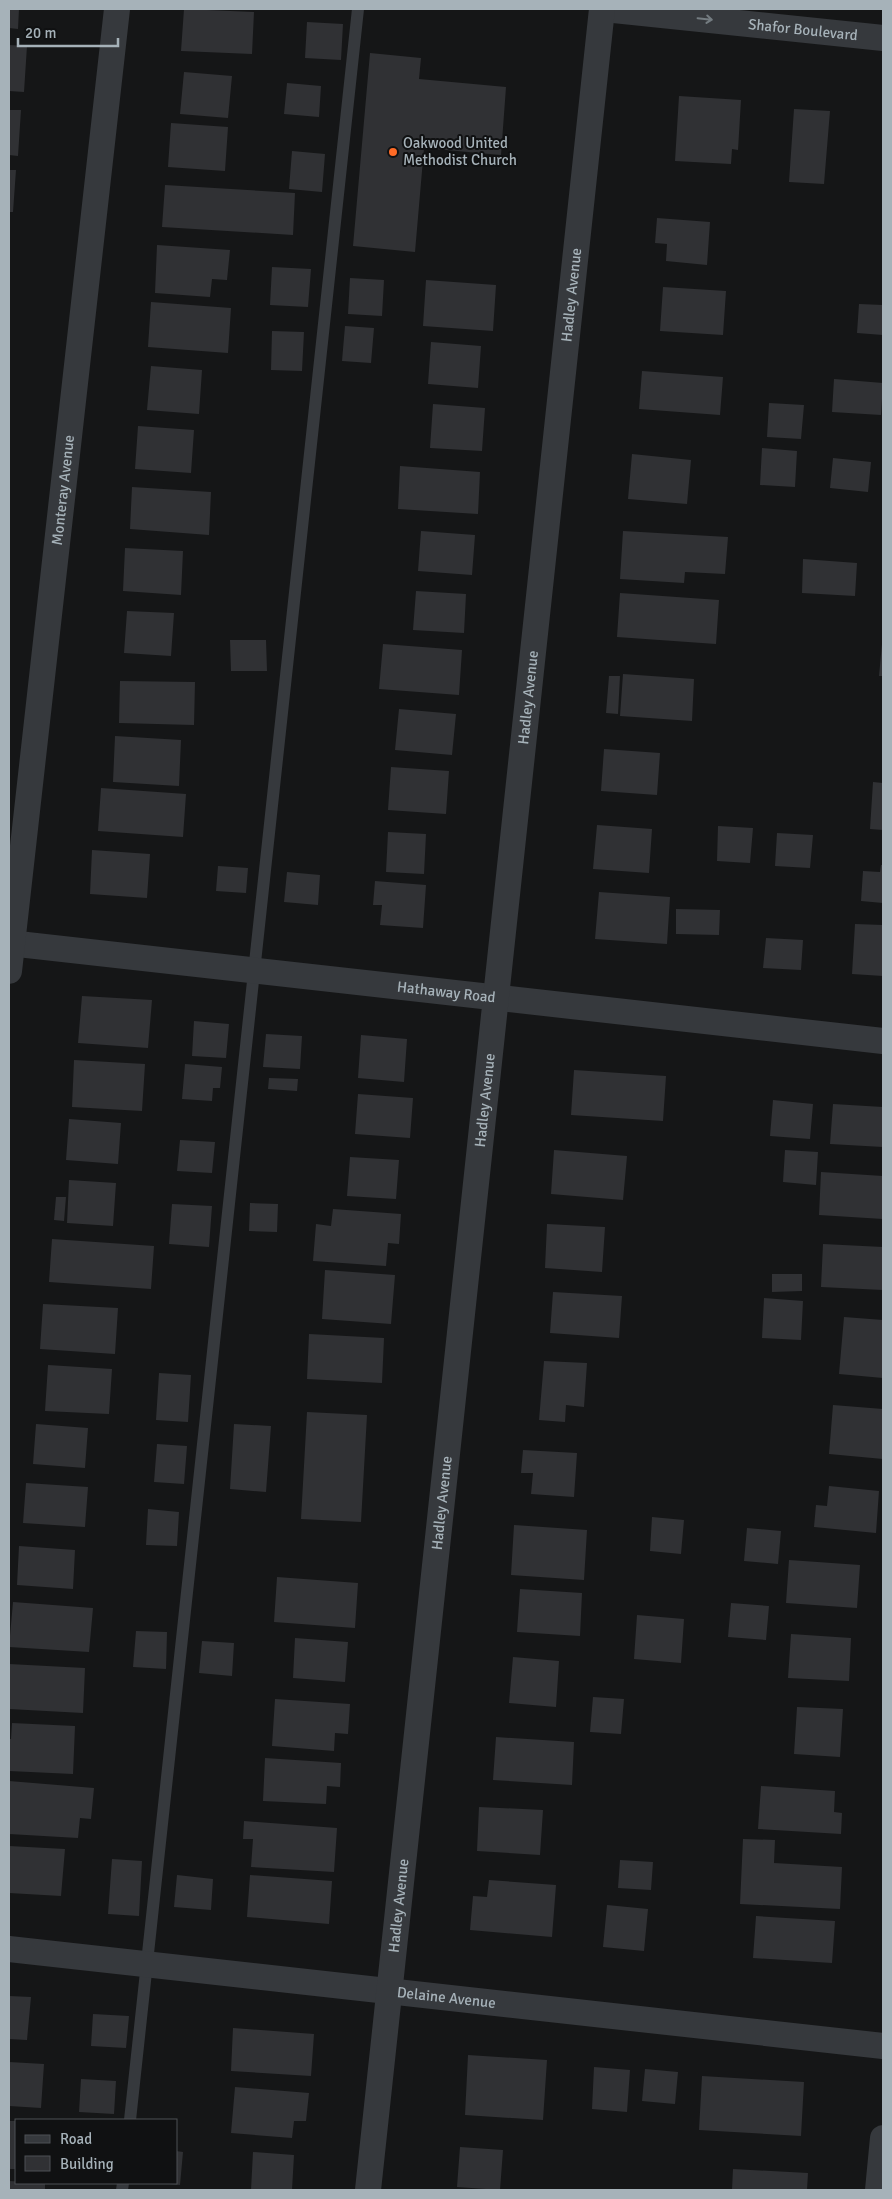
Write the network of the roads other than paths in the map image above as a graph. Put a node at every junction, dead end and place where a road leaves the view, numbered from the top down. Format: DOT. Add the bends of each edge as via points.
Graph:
graph roads {
  1 [pos="117,9"];
  2 [pos="358,9"];
  3 [pos="603,9"];
  4 [pos="883,38"];
  5 [pos="10,943"];
  6 [pos="9,971"];
  7 [pos="254,971"];
  8 [pos="495,998"];
  9 [pos="883,1041"];
  10 [pos="9,1949"];
  11 [pos="146,1964"];
  12 [pos="390,1992"];
  13 [pos="883,2046"];
  14 [pos="130,2119"];
  15 [pos="883,2138"];
  16 [pos="368,2190"];
  17 [pos="878,2190"];
  1 -- 5 [label="street, Monteray Avenue"];
  2 -- 7 [label="lane"];
  3 -- 4 [label="street, Shafor Boulevard, one-way"];
  3 -- 8 [label="street, Hadley Avenue"];
  5 -- 6 [label="street, Monteray Avenue"];
  5 -- 7 [label="street, Hathaway Road"];
  7 -- 8 [label="street, Hathaway Road"];
  7 -- 11 [label="lane"];
  8 -- 9 [label="street, Hathaway Road"];
  8 -- 12 [label="street, Hadley Avenue"];
  10 -- 11 [label="street, Delaine Avenue"];
  11 -- 12 [label="street, Delaine Avenue"];
  11 -- 14 [label="lane"];
  12 -- 13 [label="street, Delaine Avenue"];
  12 -- 16 [label="street, Hadley Avenue"];
  15 -- 17 [label="street"];
}
